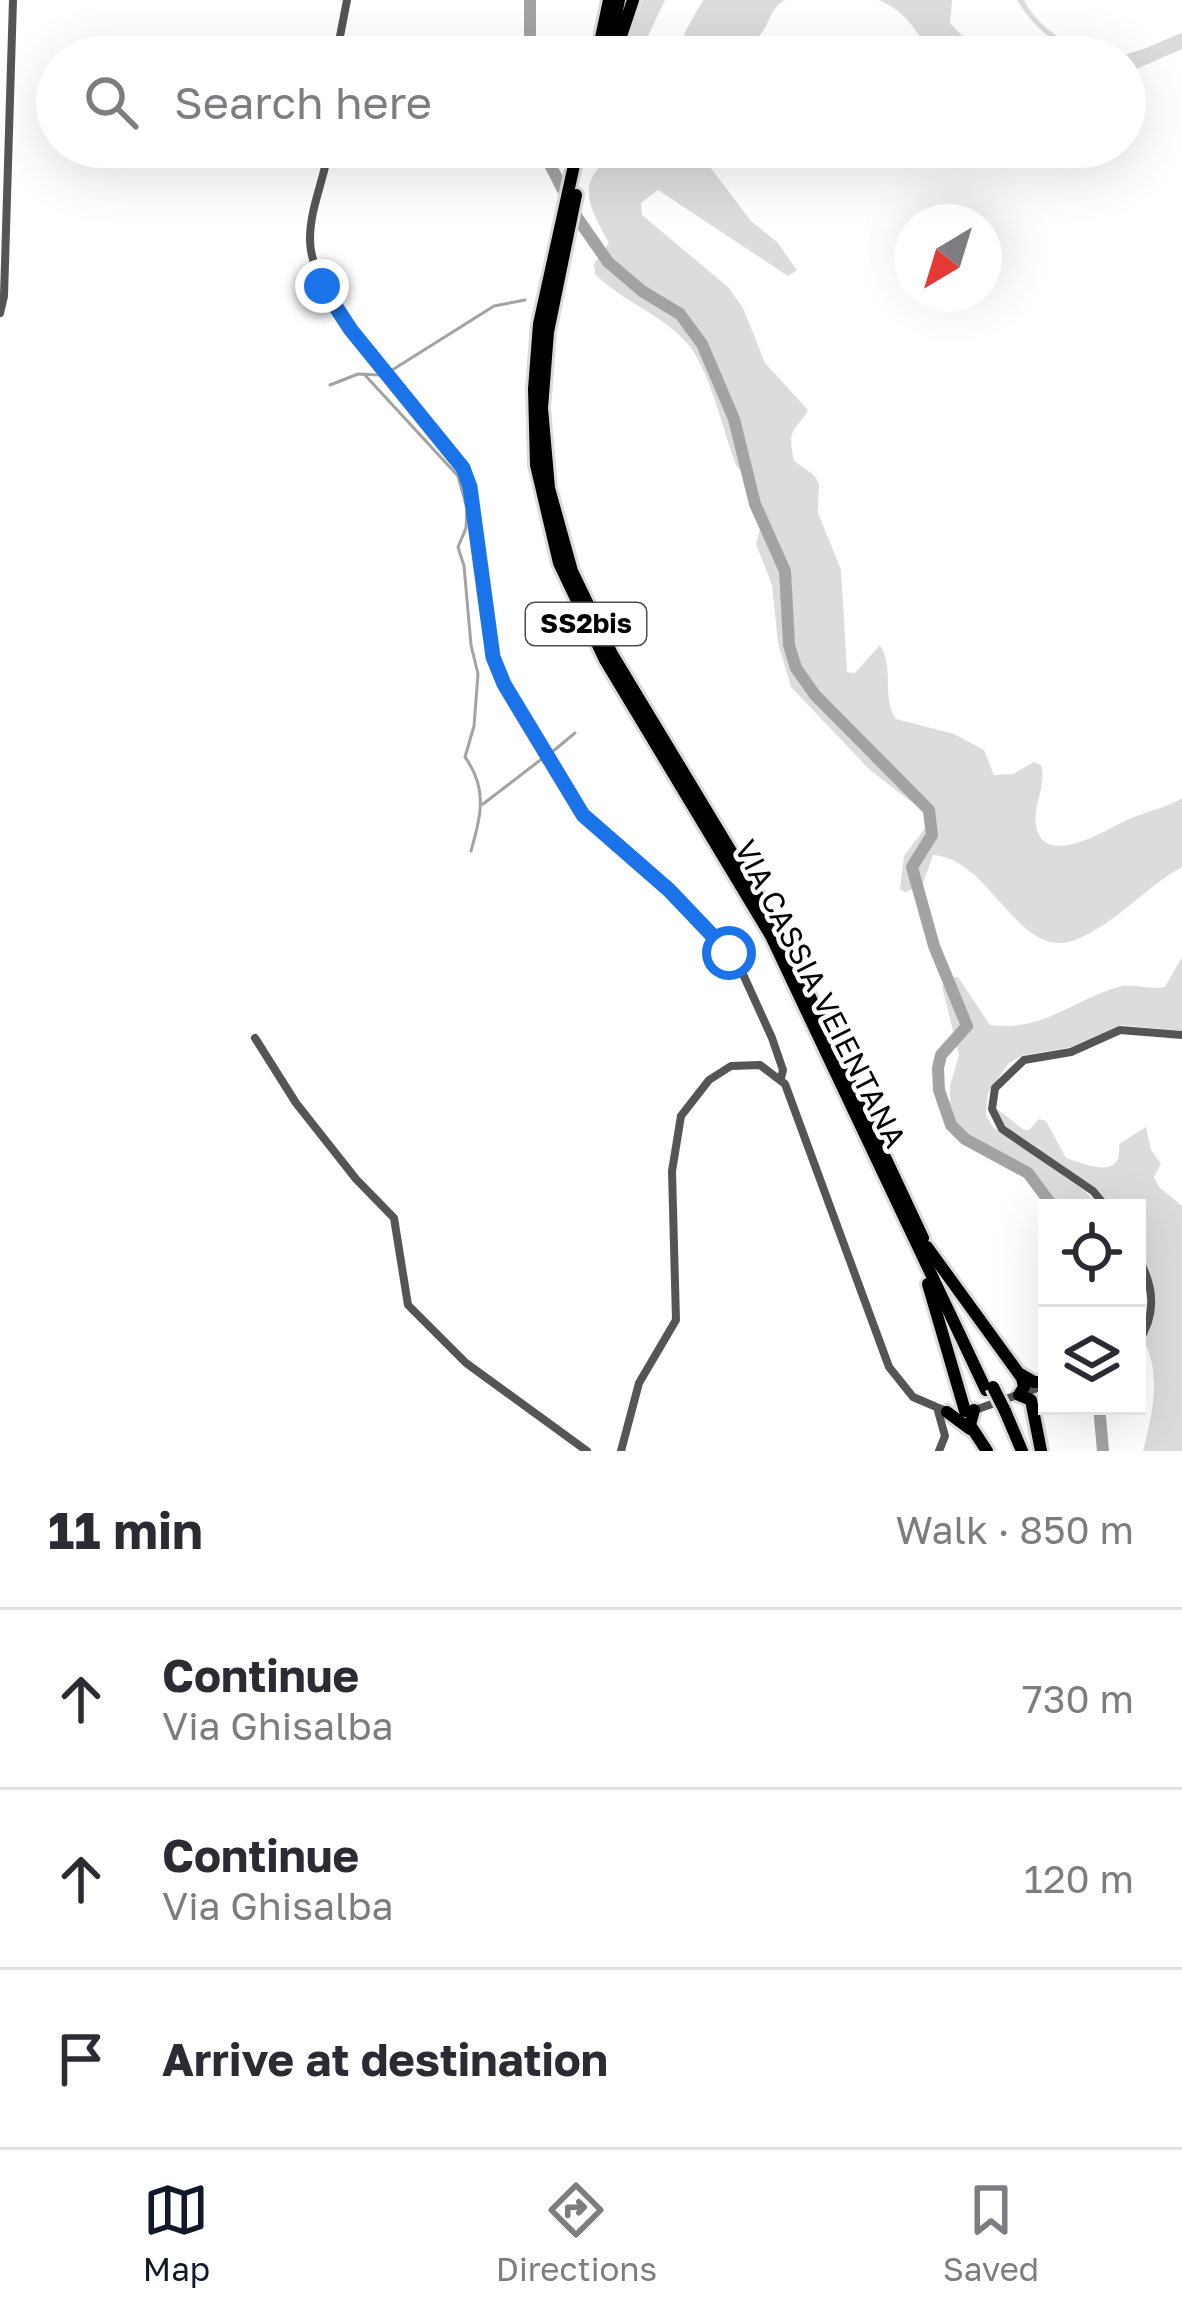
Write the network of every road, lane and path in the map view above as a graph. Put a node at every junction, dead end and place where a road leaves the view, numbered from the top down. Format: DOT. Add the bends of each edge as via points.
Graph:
graph roads {
  1 [pos="14,0"];
  2 [pos="347,0"];
  3 [pos="605,0"];
  4 [pos="619,0"];
  5 [pos="633,0"];
  6 [pos="340,36"];
  7 [pos="598,36"];
  8 [pos="614,36"];
  9 [pos="619,36"];
  10 [pos="324,168"];
  11 [pos="577,168"];
  12 [pos="0,313"];
  13 [pos="1182,1035"];
  14 [pos="255,1037"];
  15 [pos="781,1078"];
  16 [pos="1100,1199"];
  17 [pos="922,1245"];
  18 [pos="1146,1273"];
  19 [pos="1146,1327"];
  20 [pos="1018,1373"];
  21 [pos="1038,1383"];
  22 [pos="956,1385"];
  23 [pos="1038,1388"];
  24 [pos="1019,1395"];
  25 [pos="1038,1397"];
  26 [pos="970,1410"];
  27 [pos="942,1411"];
  28 [pos="1034,1411"];
  29 [pos="973,1431"];
  30 [pos="624,1450"];
  31 [pos="587,1451"];
  32 [pos="939,1451"];
  33 [pos="987,1451"];
  34 [pos="1018,1451"];
  35 [pos="1041,1451"];
  1 -- 12 [label="street"];
  2 -- 6 [label="street"];
  3 -- 7 [label="highway"];
  4 -- 8 [label="highway"];
  5 -- 9 [label="highway"];
  10 -- 15 [label="street" via="310,233 314,265 337,309 467,476 493,657 504,684 583,815 669,890 742,972"];
  11 -- 17 [label="highway, VIA CASSIA VEIENTANA / SS2bis" via="537,338 533,422 559,562 605,660 777,939"];
  13 -- 16 [label="street" via="1120,1030 1067,1054 1024,1060 995,1088 993,1112 1002,1129"];
  14 -- 31 [label="street" via="296,1103 394,1218 408,1305 466,1363"];
  15 -- 27 [label="street" via="889,1367 908,1393"];
  15 -- 30 [label="street" via="760,1065 731,1066 681,1116 672,1171 676,1320 639,1384"];
  17 -- 20 [label="highway"];
  17 -- 22 [label="highway"];
  17 -- 34 [label="highway, VIA CASSIA VEIENTANA / SS2bis, bridge"];
  18 -- 19 [label="street"];
  20 -- 21 [label="highway"];
  20 -- 24 [label="highway"];
  22 -- 26 [label="highway"];
  22 -- 27 [label="highway"];
  23 -- 24 [label="street"];
  24 -- 26 [label="street"];
  24 -- 28 [label="highway"];
  25 -- 28 [label="highway"];
  26 -- 27 [label="street"];
  26 -- 29 [label="highway"];
  27 -- 29 [label="highway"];
  27 -- 32 [label="street"];
  28 -- 35 [label="highway"];
  29 -- 33 [label="highway"];
}
